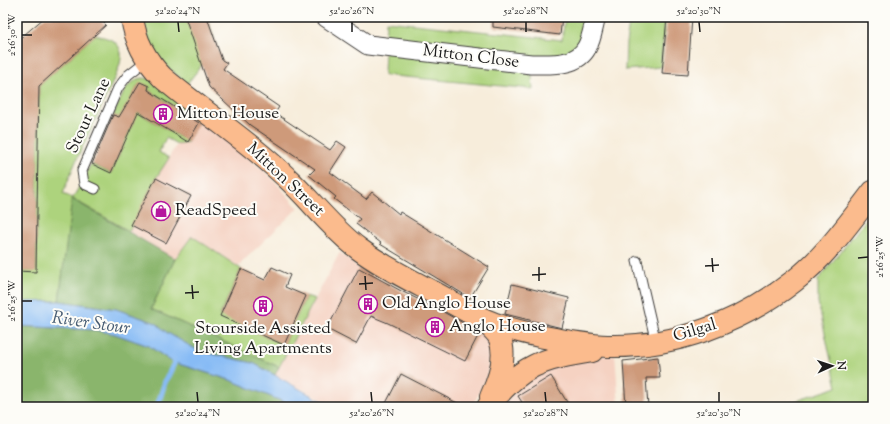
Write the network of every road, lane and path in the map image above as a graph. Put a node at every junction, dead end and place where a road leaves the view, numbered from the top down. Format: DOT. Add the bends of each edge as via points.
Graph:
graph roads {
  1 [pos="132,17"];
  2 [pos="326,17"];
  3 [pos="596,17"];
  4 [pos="147,60"];
  5 [pos="96,189"];
  6 [pos="873,192"];
  7 [pos="637,261"];
  8 [pos="470,312"];
  9 [pos="656,342"];
  10 [pos="633,345"];
  11 [pos="487,407"];
  1 -- 4 [label="main road, Mitton Street" via="134,32"];
  2 -- 3 [label="street, Mitton Close" via="368,45 531,64 557,64 576,60 587,48"];
  4 -- 5 [label="lane, Stour Lane" via="128,74 118,88 82,171 84,184"];
  4 -- 8 [label="main road, Mitton Street" via="162,78 262,155 357,248 394,272"];
  6 -- 9 [label="main road, Gilgal" via="833,242 795,280 778,293 716,326"];
  7 -- 9 [label="lane"];
  8 -- 10 [label="main road, Gilgal" via="502,326 550,338 587,345"];
  8 -- 11 [label="main road" via="489,325 500,339 502,348 499,378"];
  9 -- 10 [label="main road, Gilgal"];
  10 -- 11 [label="main road" via="562,356 537,364 513,379"];
}
